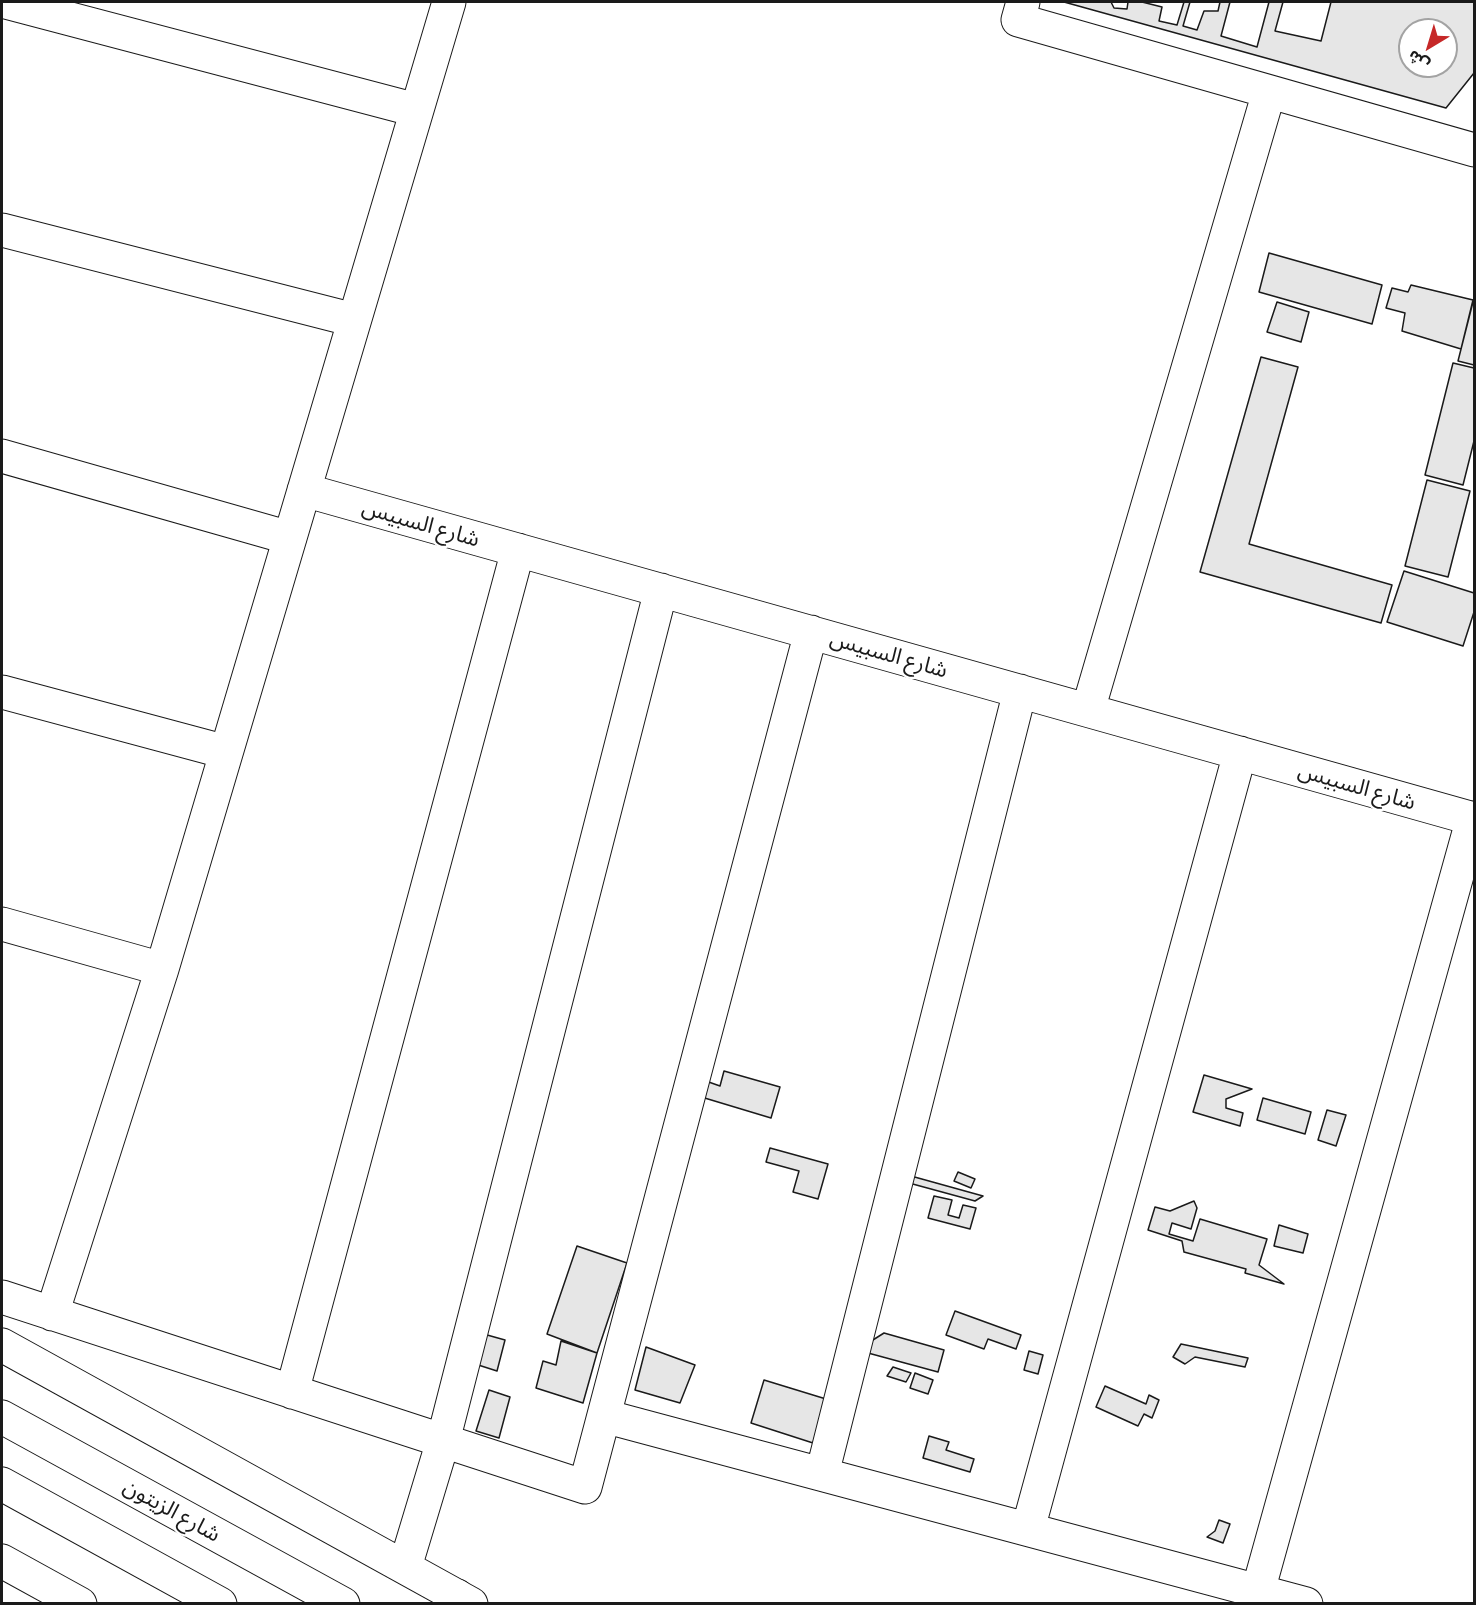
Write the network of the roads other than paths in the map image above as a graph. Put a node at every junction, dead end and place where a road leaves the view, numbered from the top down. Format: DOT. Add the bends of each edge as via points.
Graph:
graph roads {
  1 [pos="6,2"];
  2 [pos="449,2"];
  3 [pos="1023,2"];
  4 [pos="1269,92"];
  5 [pos="416,110"];
  6 [pos="1474,150"];
  7 [pos="2,230"];
  8 [pos="354,320"];
  9 [pos="2,456"];
  10 [pos="304,490"];
  11 [pos="290,538"];
  12 [pos="518,550"];
  13 [pos="662,590"];
  14 [pos="811,632"];
  15 [pos="1020,691"];
  16 [pos="2,692"];
  17 [pos="1088,710"];
  18 [pos="226,752"];
  19 [pos="1240,753"];
  20 [pos="1474,818"];
  21 [pos="2,924"];
  22 [pos="162,969"];
  23 [pos="2,1297"];
  24 [pos="52,1314"];
  25 [pos="2,1345"];
  26 [pos="292,1392"];
  27 [pos="604,1416"];
  28 [pos="2,1417"];
  29 [pos="443,1441"];
  30 [pos="822,1474"];
  31 [pos="2,1484"];
  32 [pos="1028,1529"];
  33 [pos="2,1561"];
  34 [pos="405,1567"];
  35 [pos="1258,1591"];
  36 [pos="461,1601"];
  37 [pos="80,1604"];
  38 [pos="220,1604"];
  39 [pos="343,1604"];
  40 [pos="1306,1604"];
  1 -- 5 [label="street"];
  2 -- 5 [label="street"];
  3 -- 4 [label="street" via="1018,20"];
  4 -- 6 [label="street"];
  4 -- 17 [label="street"];
  5 -- 8 [label="street"];
  7 -- 8 [label="street"];
  8 -- 10 [label="street"];
  9 -- 11 [label="street"];
  10 -- 11 [label="street"];
  10 -- 12 [label="street, شارع السبيس"];
  11 -- 18 [label="street"];
  12 -- 13 [label="street, شارع السبيس"];
  12 -- 26 [label="street"];
  13 -- 14 [label="street, شارع السبيس"];
  13 -- 29 [label="street"];
  14 -- 15 [label="street, شارع السبيس"];
  14 -- 27 [label="street"];
  15 -- 17 [label="street, شارع السبيس"];
  15 -- 30 [label="street"];
  16 -- 18 [label="street"];
  17 -- 19 [label="street, شارع السبيس"];
  18 -- 22 [label="street"];
  19 -- 20 [label="street, شارع السبيس"];
  19 -- 32 [label="street"];
  20 -- 35 [label="street"];
  21 -- 22 [label="street"];
  22 -- 24 [label="street"];
  23 -- 24 [label="street"];
  24 -- 26 [label="street"];
  25 -- 34 [label="street"];
  26 -- 29 [label="street"];
  27 -- 29 [label="street" via="585,1487"];
  27 -- 30 [label="street"];
  28 -- 39 [label="street, شارع الزيتون"];
  29 -- 34 [label="street"];
  30 -- 32 [label="street"];
  31 -- 38 [label="street"];
  32 -- 35 [label="street"];
  33 -- 37 [label="street"];
  34 -- 36 [label="street"];
  35 -- 40 [label="street"];
}
